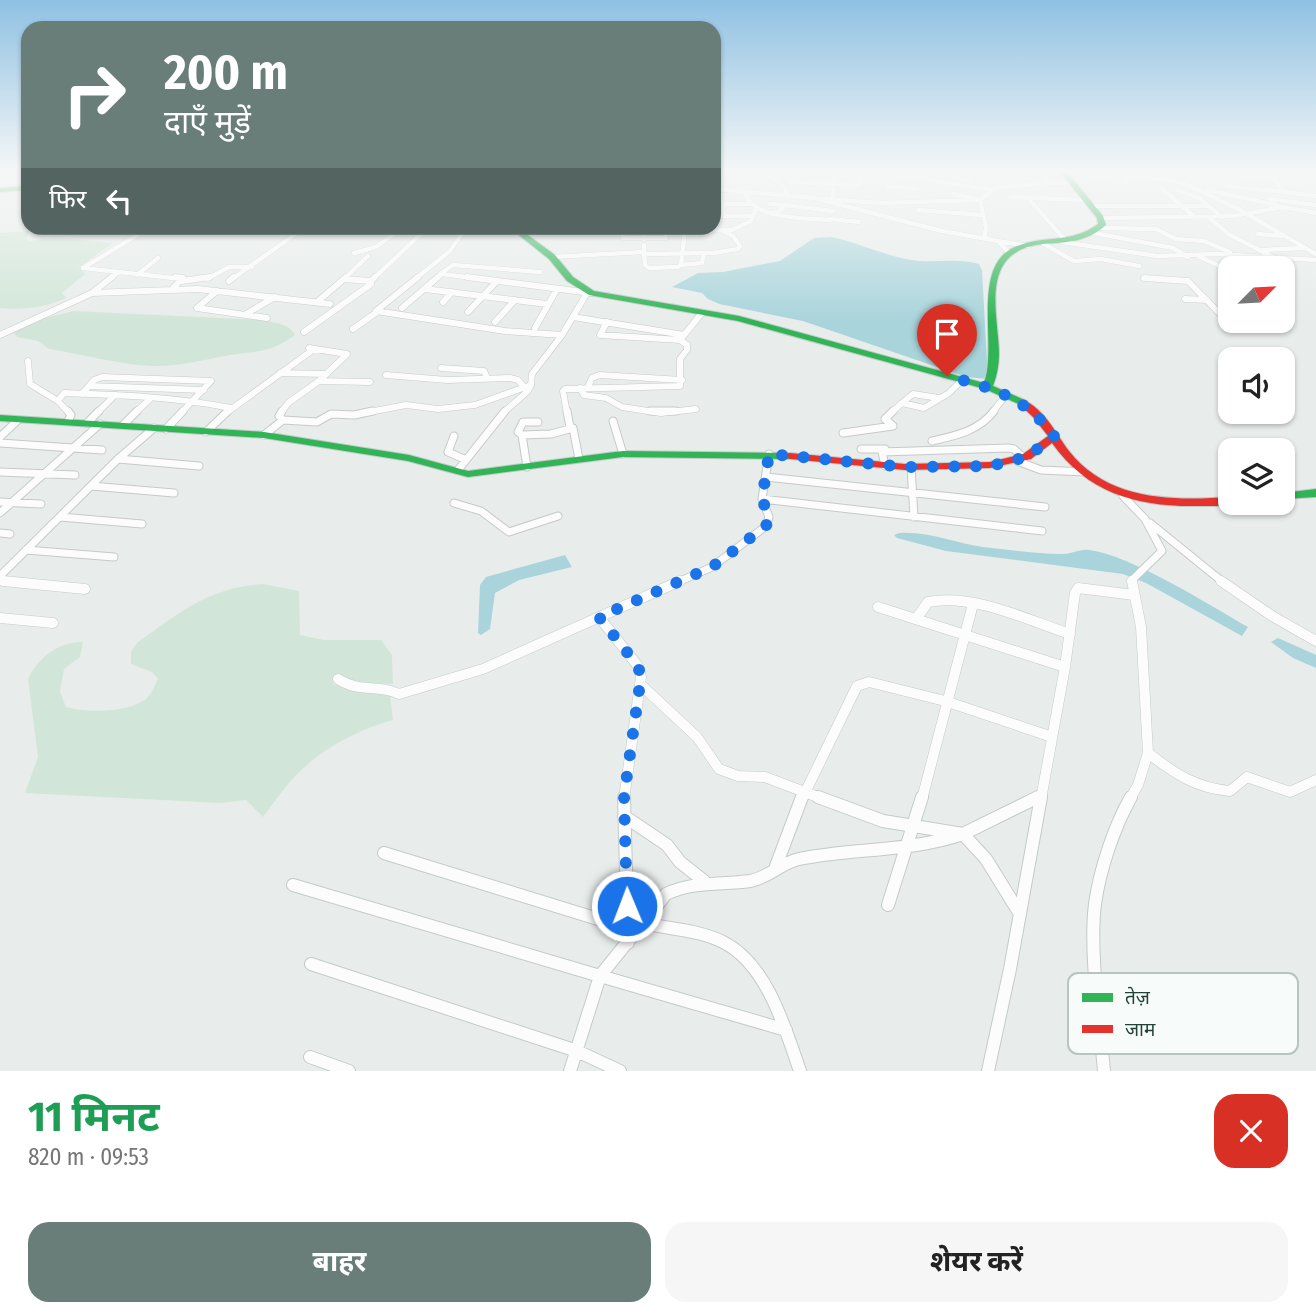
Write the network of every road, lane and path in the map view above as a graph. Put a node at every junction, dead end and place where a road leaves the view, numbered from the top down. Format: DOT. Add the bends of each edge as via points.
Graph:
graph roads {
  1 [pos="749,222"];
  2 [pos="830,222"];
  3 [pos="911,222"];
  4 [pos="984,222"];
  5 [pos="1048,222"];
  6 [pos="1097,222"];
  7 [pos="1162,222"];
  8 [pos="1214,222"];
  9 [pos="1259,222"];
  10 [pos="736,229"];
  11 [pos="1101,229"];
  12 [pos="721,230"];
  13 [pos="721,231"];
  14 [pos="828,231"];
  15 [pos="1258,234"];
  16 [pos="137,235"];
  17 [pos="295,235"];
  18 [pos="393,235"];
  19 [pos="421,235"];
  20 [pos="461,235"];
  21 [pos="523,235"];
  22 [pos="623,235"];
  23 [pos="644,235"];
  24 [pos="666,235"];
  25 [pos="685,235"];
  26 [pos="733,236"];
  27 [pos="1282,236"];
  28 [pos="984,238"];
  29 [pos="998,241"];
  30 [pos="1064,242"];
  31 [pos="1296,243"];
  32 [pos="1044,244"];
  33 [pos="644,247"];
  34 [pos="1259,248"];
  35 [pos="1305,248"];
  36 [pos="1020,249"];
  37 [pos="1112,250"];
  38 [pos="355,253"];
  39 [pos="704,253"];
  40 [pos="681,254"];
  41 [pos="1316,254"];
  42 [pos="1236,255"];
  43 [pos="368,256"];
  44 [pos="1198,256"];
  45 [pos="1244,256"];
  46 [pos="1272,256"];
  47 [pos="158,257"];
  48 [pos="552,257"];
  49 [pos="1188,257"];
  50 [pos="1295,260"];
  51 [pos="1316,260"];
  52 [pos="681,265"];
  53 [pos="1139,265"];
  54 [pos="1218,265"];
  55 [pos="252,267"];
  56 [pos="496,267"];
  57 [pos="540,272"];
  58 [pos="117,273"];
  59 [pos="440,274"];
  60 [pos="137,275"];
  61 [pos="1144,278"];
  62 [pos="344,279"];
  63 [pos="570,279"];
  64 [pos="483,280"];
  65 [pos="182,281"];
  66 [pos="229,281"];
  67 [pos="371,281"];
  68 [pos="1188,281"];
  69 [pos="1201,281"];
  70 [pos="496,282"];
  71 [pos="173,288"];
  72 [pos="425,289"];
  73 [pos="558,289"];
  74 [pos="217,291"];
  75 [pos="452,292"];
  76 [pos="92,293"];
  77 [pos="589,293"];
  78 [pos="482,296"];
  79 [pos="275,297"];
  80 [pos="1185,299"];
  81 [pos="515,300"];
  82 [pos="1207,300"];
  83 [pos="317,302"];
  84 [pos="443,302"];
  85 [pos="330,304"];
  86 [pos="547,304"];
  87 [pos="402,308"];
  88 [pos="1216,309"];
  89 [pos="377,312"];
  90 [pos="468,312"];
  91 [pos="702,313"];
  92 [pos="246,314"];
  93 [pos="312,316"];
  94 [pos="573,317"];
  95 [pos="267,318"];
  96 [pos="324,318"];
  97 [pos="495,322"];
  98 [pos="607,322"];
  99 [pos="535,328"];
  100 [pos="353,329"];
  101 [pos="304,332"];
  102 [pos="0,335"];
  103 [pos="562,335"];
  104 [pos="682,337"];
  105 [pos="27,361"];
  106 [pos="442,368"];
  107 [pos="281,373"];
  108 [pos="326,374"];
  109 [pos="386,375"];
  110 [pos="487,378"];
  111 [pos="682,380"];
  112 [pos="962,380"];
  113 [pos="319,381"];
  114 [pos="370,382"];
  115 [pos="89,386"];
  116 [pos="527,386"];
  117 [pos="584,387"];
  118 [pos="989,387"];
  119 [pos="204,390"];
  120 [pos="82,394"];
  121 [pos="115,395"];
  122 [pos="1006,395"];
  123 [pos="939,398"];
  124 [pos="150,399"];
  125 [pos="58,401"];
  126 [pos="194,402"];
  127 [pos="902,403"];
  128 [pos="231,408"];
  129 [pos="696,409"];
  130 [pos="0,418"];
  131 [pos="18,420"];
  132 [pos="283,420"];
  133 [pos="68,421"];
  134 [pos="613,421"];
  135 [pos="538,422"];
  136 [pos="94,423"];
  137 [pos="123,425"];
  138 [pos="570,427"];
  139 [pos="160,428"];
  140 [pos="205,432"];
  141 [pos="843,433"];
  142 [pos="264,435"];
  143 [pos="522,435"];
  144 [pos="454,436"];
  145 [pos="1054,436"];
  146 [pos="0,437"];
  147 [pos="932,441"];
  148 [pos="0,443"];
  149 [pos="72,448"];
  150 [pos="861,449"];
  151 [pos="885,449"];
  152 [pos="102,450"];
  153 [pos="623,454"];
  154 [pos="769,454"];
  155 [pos="118,459"];
  156 [pos="579,459"];
  157 [pos="1021,459"];
  158 [pos="461,464"];
  159 [pos="199,466"];
  160 [pos="885,466"];
  161 [pos="527,467"];
  162 [pos="911,467"];
  163 [pos="0,472"];
  164 [pos="1084,472"];
  165 [pos="44,474"];
  166 [pos="75,475"];
  167 [pos="766,477"];
  168 [pos="91,486"];
  169 [pos="174,493"];
  170 [pos="913,493"];
  171 [pos="1316,493"];
  172 [pos="1295,495"];
  173 [pos="1123,496"];
  174 [pos="762,499"];
  175 [pos="1218,501"];
  176 [pos="0,502"];
  177 [pos="12,502"];
  178 [pos="454,503"];
  179 [pos="41,504"];
  180 [pos="1045,507"];
  181 [pos="0,513"];
  182 [pos="558,516"];
  183 [pos="60,517"];
  184 [pos="914,517"];
  185 [pos="1145,519"];
  186 [pos="142,524"];
  187 [pos="1042,531"];
  188 [pos="0,533"];
  189 [pos="10,534"];
  190 [pos="26,550"];
  191 [pos="114,557"];
  192 [pos="0,579"];
  193 [pos="85,589"];
  194 [pos="1134,595"];
  195 [pos="974,604"];
  196 [pos="878,607"];
  197 [pos="599,617"];
  198 [pos="0,618"];
  199 [pos="916,619"];
  200 [pos="53,623"];
  201 [pos="965,634"];
  202 [pos="1070,634"];
  203 [pos="1316,641"];
  204 [pos="1065,667"];
  205 [pos="338,679"];
  206 [pos="640,684"];
  207 [pos="945,701"];
  208 [pos="1052,737"];
  209 [pos="1147,753"];
  210 [pos="1316,780"];
  211 [pos="805,790"];
  212 [pos="1042,795"];
  213 [pos="624,816"];
  214 [pos="914,825"];
  215 [pos="963,834"];
  216 [pos="910,848"];
  217 [pos="384,853"];
  218 [pos="776,866"];
  219 [pos="704,881"];
  220 [pos="293,885"];
  221 [pos="888,905"];
  222 [pos="1020,914"];
  223 [pos="643,923"];
  224 [pos="627,928"];
  225 [pos="628,943"];
  226 [pos="311,964"];
  227 [pos="1097,973"];
  228 [pos="600,976"];
  229 [pos="786,1030"];
  230 [pos="576,1051"];
  231 [pos="310,1057"];
  232 [pos="348,1071"];
  233 [pos="570,1071"];
  234 [pos="620,1071"];
  235 [pos="800,1071"];
  236 [pos="988,1071"];
  1 -- 10 [label="street"];
  2 -- 14 [label="street"];
  3 -- 28 [label="street"];
  4 -- 28 [label="street"];
  5 -- 30 [label="street"];
  6 -- 11 [label="main road"];
  7 -- 11 [label="street"];
  8 -- 34 [label="street"];
  9 -- 27 [label="street"];
  10 -- 12 [label="street"];
  10 -- 26 [label="street"];
  11 -- 30 [label="main road"];
  11 -- 37 [label="street"];
  11 -- 42 [label="street" via="1156,229"];
  11 -- 49 [label="street"];
  13 -- 26 [label="street"];
  15 -- 27 [label="street"];
  16 -- 58 [label="street" via="83,268"];
  17 -- 55 [label="street"];
  18 -- 38 [label="street" via="376,247"];
  19 -- 67 [label="street"];
  20 -- 89 [label="street" via="450,251"];
  21 -- 48 [label="main road"];
  22 -- 33 [label="street"];
  23 -- 33 [label="street"];
  24 -- 33 [label="street"];
  25 -- 40 [label="street"];
  26 -- 39 [label="street" via="738,249"];
  27 -- 31 [label="street"];
  28 -- 29 [label="street"];
  29 -- 36 [label="street"];
  29 -- 36 [label="street"];
  30 -- 32 [label="main road"];
  30 -- 37 [label="street"];
  31 -- 34 [label="street"];
  31 -- 35 [label="street"];
  32 -- 36 [label="main road"];
  32 -- 53 [label="street" via="1074,261 1101,259"];
  33 -- 40 [label="street"];
  33 -- 48 [label="street"];
  33 -- 52 [label="street" via="649,268"];
  34 -- 35 [label="street"];
  34 -- 46 [label="street"];
  35 -- 41 [label="street"];
  36 -- 118 [label="main road" via="1000,265 998,273 994,376"];
  37 -- 49 [label="street"];
  39 -- 40 [label="street"];
  39 -- 52 [label="street" via="702,263"];
  40 -- 52 [label="street"];
  42 -- 44 [label="street"];
  42 -- 45 [label="street"];
  43 -- 62 [label="street"];
  44 -- 49 [label="street"];
  44 -- 54 [label="street"];
  47 -- 60 [label="street"];
  48 -- 63 [label="main road"];
  50 -- 51 [label="street"];
  55 -- 65 [label="street" via="225,267 205,280"];
  55 -- 66 [label="street"];
  56 -- 57 [label="street"];
  56 -- 59 [label="street" via="451,265"];
  56 -- 64 [label="street"];
  58 -- 60 [label="street"];
  58 -- 76 [label="street"];
  59 -- 64 [label="street"];
  59 -- 72 [label="street"];
  60 -- 65 [label="street"];
  61 -- 68 [label="street"];
  62 -- 67 [label="street"];
  62 -- 83 [label="street"];
  63 -- 73 [label="street"];
  63 -- 77 [label="main road"];
  64 -- 70 [label="street"];
  65 -- 71 [label="street"];
  67 -- 96 [label="street"];
  68 -- 69 [label="street"];
  68 -- 82 [label="street"];
  70 -- 73 [label="street"];
  70 -- 78 [label="street"];
  71 -- 74 [label="street"];
  71 -- 76 [label="street"];
  72 -- 75 [label="street"];
  72 -- 87 [label="street"];
  73 -- 77 [label="street"];
  73 -- 86 [label="street"];
  74 -- 79 [label="street"];
  74 -- 92 [label="street" via="197,309"];
  75 -- 78 [label="street"];
  75 -- 84 [label="street"];
  76 -- 102 [label="street"];
  77 -- 91 [label="main road"];
  77 -- 94 [label="street"];
  78 -- 81 [label="street"];
  78 -- 90 [label="street"];
  79 -- 83 [label="street"];
  79 -- 92 [label="street"];
  80 -- 82 [label="street"];
  81 -- 86 [label="street"];
  81 -- 97 [label="street"];
  82 -- 88 [label="street"];
  83 -- 85 [label="street"];
  86 -- 99 [label="street"];
  89 -- 100 [label="street"];
  89 -- 103 [label="street"];
  91 -- 104 [label="street"];
  91 -- 112 [label="main road" via="739,318"];
  92 -- 95 [label="street"];
  93 -- 96 [label="street"];
  94 -- 98 [label="street"];
  94 -- 103 [label="street"];
  96 -- 101 [label="street"];
  98 -- 104 [label="street"];
  98 -- 104 [label="street" via="600,335"];
  103 -- 116 [label="street"];
  104 -- 111 [label="street" via="687,345 680,359"];
  105 -- 125 [label="street" via="30,384"];
  106 -- 110 [label="street" via="479,370"];
  107 -- 108 [label="street"];
  107 -- 108 [label="street" via="311,349 347,355"];
  107 -- 128 [label="street"];
  108 -- 113 [label="street"];
  109 -- 110 [label="street"];
  110 -- 116 [label="street" via="515,378"];
  111 -- 117 [label="street" via="599,375"];
  111 -- 117 [label="street" via="677,387"];
  112 -- 118 [label="main road"];
  112 -- 123 [label="street" via="953,393"];
  113 -- 114 [label="street"];
  113 -- 132 [label="street" via="288,403 279,416"];
  115 -- 119 [label="street"];
  115 -- 119 [label="street" via="102,377 211,381"];
  115 -- 120 [label="street"];
  116 -- 132 [label="street" via="475,405 406,405 354,415 331,414 317,422"];
  116 -- 158 [label="street" via="528,391 502,414"];
  117 -- 129 [label="street" via="584,395 606,398 622,407 661,413"];
  117 -- 138 [label="street" via="563,391"];
  118 -- 122 [label="main road"];
  119 -- 126 [label="street"];
  120 -- 121 [label="street"];
  120 -- 125 [label="street" via="64,393"];
  121 -- 124 [label="street"];
  121 -- 136 [label="street"];
  122 -- 145 [label="main road" via="1039,416"];
  122 -- 147 [label="street" via="988,420"];
  123 -- 127 [label="street" via="913,394"];
  123 -- 127 [label="street" via="924,408"];
  124 -- 126 [label="street"];
  124 -- 137 [label="street"];
  125 -- 133 [label="street" via="71,415"];
  126 -- 128 [label="street"];
  126 -- 139 [label="street"];
  127 -- 141 [label="street" via="885,419 894,426"];
  128 -- 140 [label="street"];
  130 -- 131 [label="main road"];
  131 -- 133 [label="main road"];
  131 -- 146 [label="street"];
  132 -- 142 [label="street"];
  133 -- 136 [label="main road"];
  134 -- 153 [label="street"];
  135 -- 143 [label="street" via="523,422 518,432"];
  136 -- 137 [label="main road"];
  136 -- 149 [label="street"];
  137 -- 139 [label="main road"];
  138 -- 143 [label="street" via="551,434"];
  138 -- 156 [label="street" via="575,430"];
  139 -- 140 [label="main road"];
  139 -- 155 [label="street"];
  140 -- 142 [label="main road"];
  142 -- 158 [label="main road"];
  143 -- 161 [label="street"];
  144 -- 158 [label="street" via="448,452"];
  145 -- 157 [label="main road"];
  145 -- 164 [label="main road"];
  148 -- 149 [label="street"];
  149 -- 152 [label="street"];
  149 -- 165 [label="street"];
  150 -- 151 [label="street"];
  151 -- 157 [label="street" via="1008,448"];
  151 -- 160 [label="street"];
  153 -- 154 [label="main road"];
  153 -- 156 [label="main road"];
  154 -- 160 [label="main road"];
  154 -- 167 [label="street"];
  155 -- 159 [label="street"];
  155 -- 168 [label="street"];
  156 -- 161 [label="main road"];
  157 -- 162 [label="main road" via="990,466"];
  157 -- 164 [label="street" via="1024,466"];
  158 -- 161 [label="main road" via="468,474"];
  160 -- 162 [label="main road"];
  162 -- 170 [label="street"];
  163 -- 165 [label="street"];
  164 -- 173 [label="main road"];
  165 -- 166 [label="street"];
  165 -- 177 [label="street"];
  167 -- 170 [label="street"];
  167 -- 174 [label="street"];
  168 -- 169 [label="street"];
  168 -- 183 [label="street"];
  170 -- 180 [label="street"];
  170 -- 184 [label="street"];
  171 -- 172 [label="main road"];
  173 -- 175 [label="main road" via="1153,502"];
  173 -- 185 [label="street"];
  174 -- 184 [label="street"];
  174 -- 197 [label="street" via="769,517 766,526 736,551 712,567"];
  176 -- 177 [label="street"];
  177 -- 179 [label="street"];
  177 -- 181 [label="street"];
  178 -- 182 [label="street" via="481,511 509,533"];
  183 -- 186 [label="street"];
  183 -- 190 [label="street"];
  184 -- 187 [label="street"];
  185 -- 194 [label="street" via="1162,551 1132,580"];
  185 -- 203 [label="street" via="1233,589"];
  188 -- 189 [label="street"];
  190 -- 191 [label="street"];
  190 -- 192 [label="street"];
  192 -- 193 [label="street"];
  194 -- 202 [label="street" via="1079,588"];
  194 -- 209 [label="street" via="1141,627"];
  195 -- 199 [label="street" via="931,600 924,603"];
  195 -- 201 [label="street"];
  195 -- 202 [label="street"];
  196 -- 199 [label="street"];
  197 -- 205 [label="street" via="483,669 399,694 352,688"];
  197 -- 206 [label="street" via="638,666"];
  198 -- 200 [label="street"];
  199 -- 201 [label="street"];
  201 -- 204 [label="street"];
  201 -- 207 [label="street"];
  202 -- 204 [label="street"];
  204 -- 208 [label="street"];
  206 -- 211 [label="street" via="697,737 719,769"];
  206 -- 213 [label="street"];
  207 -- 208 [label="street"];
  207 -- 211 [label="street" via="861,683"];
  207 -- 214 [label="street"];
  208 -- 212 [label="street"];
  209 -- 210 [label="street" via="1188,785 1206,790 1230,791 1247,777 1290,792"];
  209 -- 227 [label="street" via="1138,785 1117,822 1095,903"];
  211 -- 214 [label="street" via="870,817"];
  211 -- 218 [label="street"];
  212 -- 215 [label="street"];
  212 -- 222 [label="street"];
  213 -- 219 [label="street" via="667,845"];
  213 -- 224 [label="street"];
  214 -- 215 [label="street"];
  214 -- 216 [label="street"];
  215 -- 216 [label="street"];
  215 -- 222 [label="street" via="986,859"];
  216 -- 218 [label="street" via="799,859"];
  216 -- 221 [label="street"];
  217 -- 224 [label="street"];
  218 -- 219 [label="street" via="753,881"];
  219 -- 223 [label="street" via="666,894"];
  220 -- 228 [label="street"];
  222 -- 236 [label="street"];
  223 -- 225 [label="street"];
  223 -- 229 [label="street" via="723,942 737,951 755,972"];
  224 -- 225 [label="street"];
  225 -- 228 [label="street"];
  226 -- 230 [label="street"];
  228 -- 229 [label="street"];
  228 -- 230 [label="street"];
  229 -- 235 [label="street"];
  230 -- 233 [label="street"];
  230 -- 234 [label="street"];
  231 -- 232 [label="street"];
}
